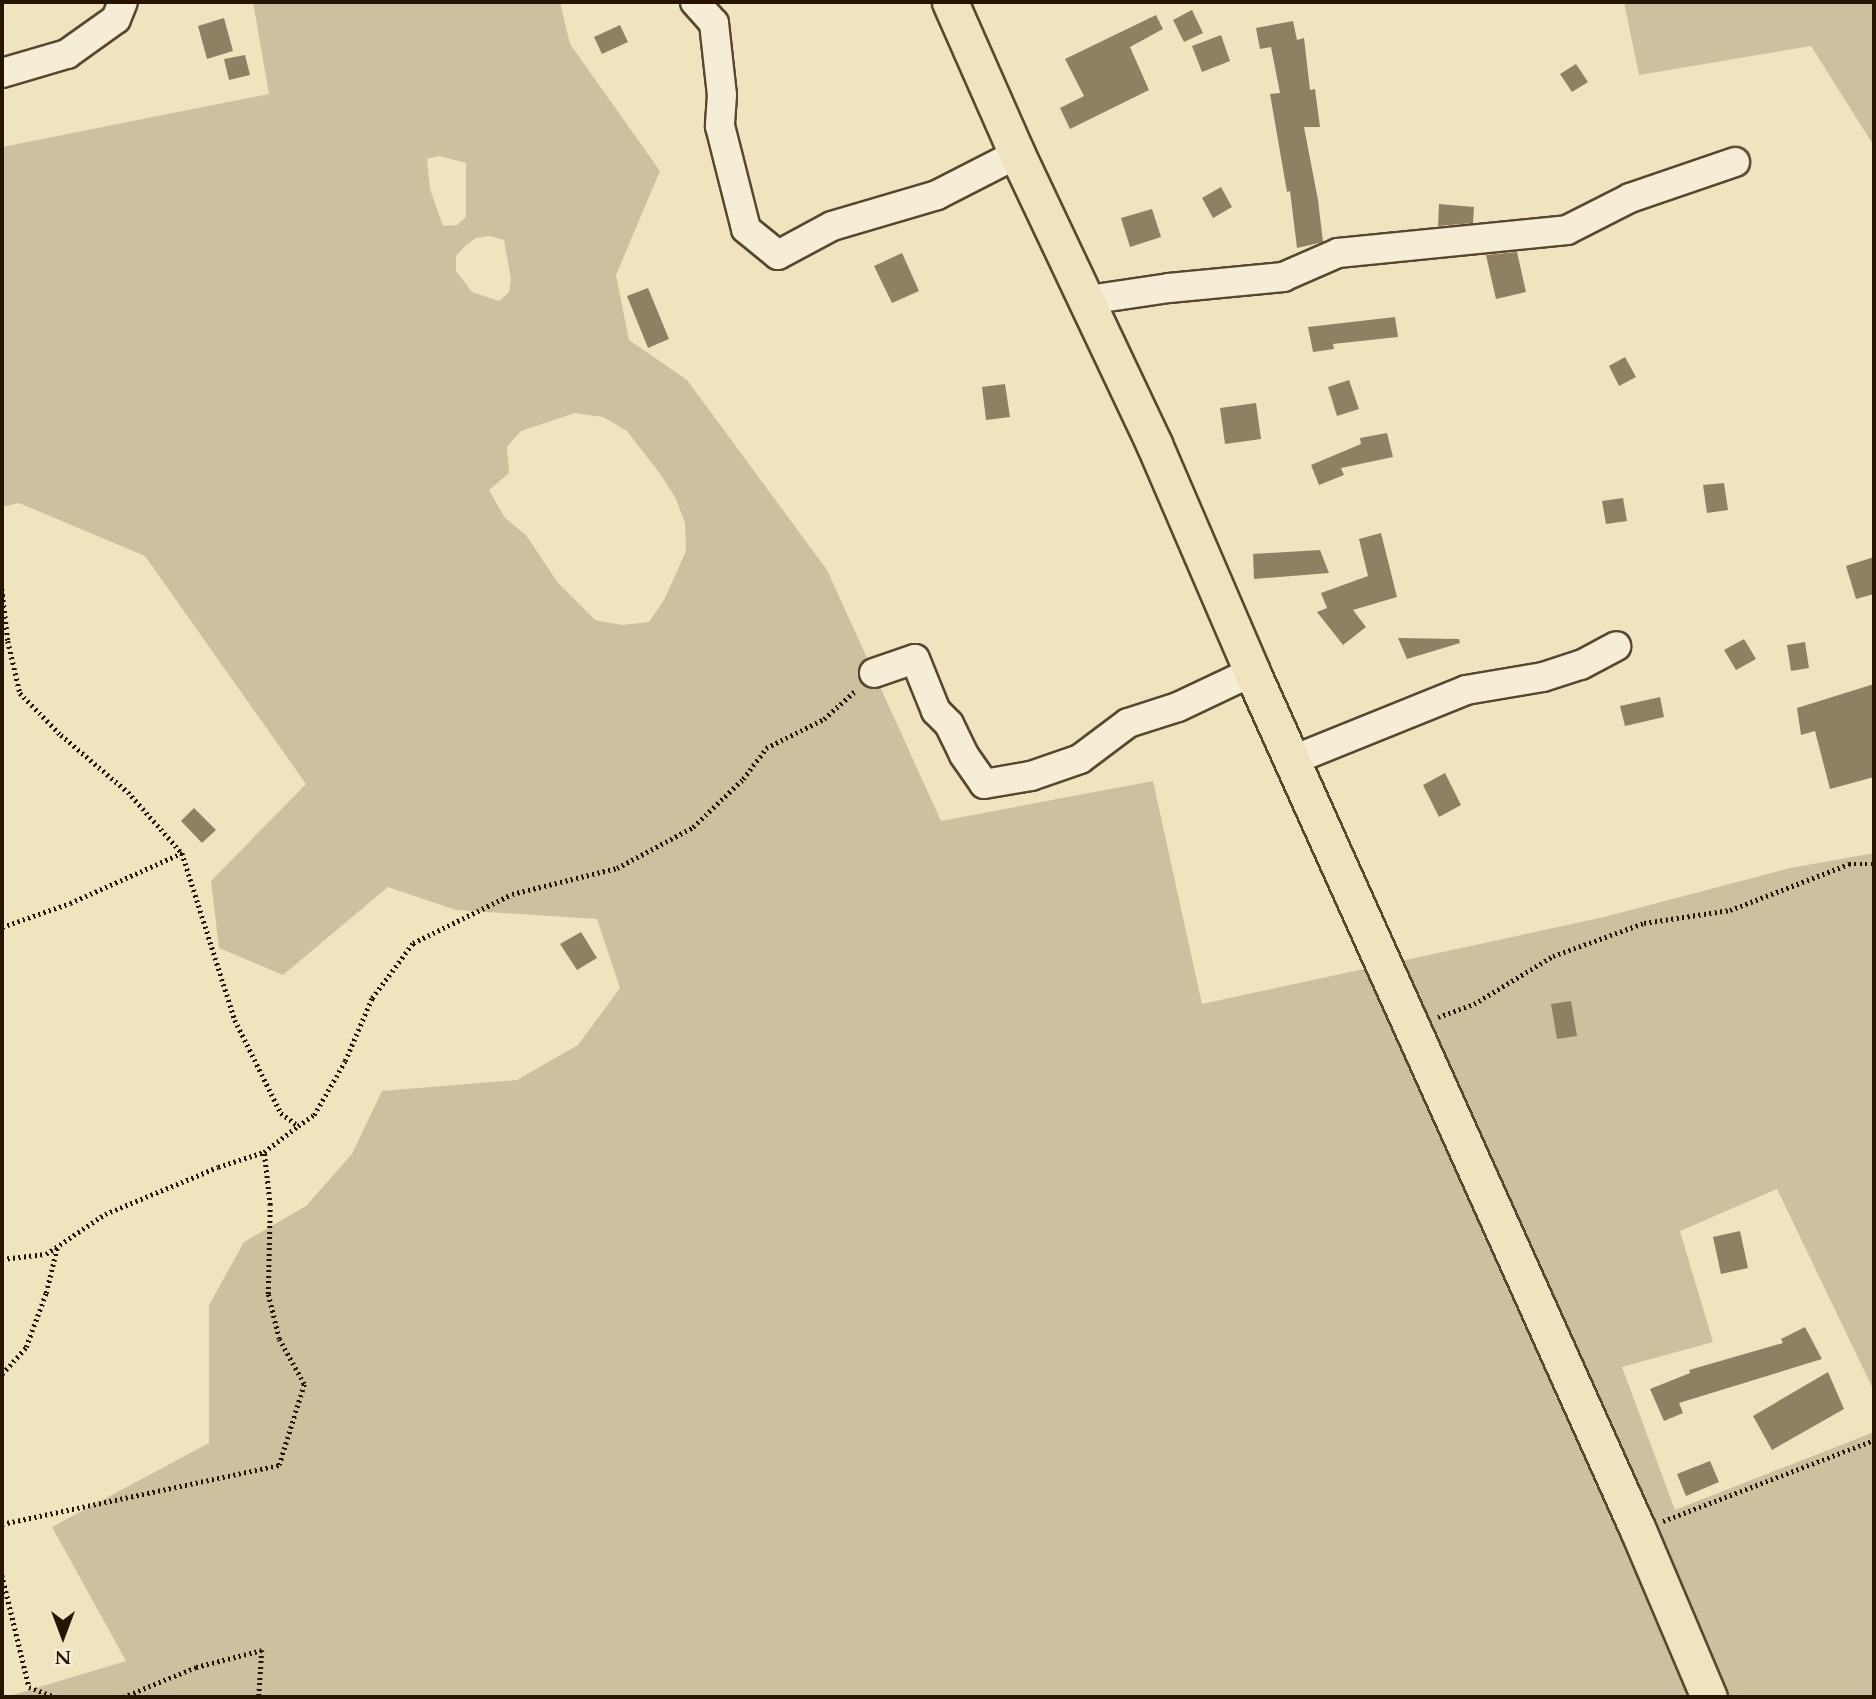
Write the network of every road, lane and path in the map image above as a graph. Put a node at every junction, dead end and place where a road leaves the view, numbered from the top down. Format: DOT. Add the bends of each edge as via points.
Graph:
graph roads {
  1 [pos="123,2"];
  2 [pos="695,2"];
  3 [pos="950,2"];
  4 [pos="2,73"];
  5 [pos="1017,154"];
  6 [pos="1735,163"];
  7 [pos="1088,300"];
  8 [pos="2,589"];
  9 [pos="1616,646"];
  10 [pos="1252,672"];
  11 [pos="874,673"];
  12 [pos="1293,760"];
  13 [pos="182,853"];
  14 [pos="1874,864"];
  15 [pos="2,927"];
  16 [pos="1411,1027"];
  17 [pos="298,1126"];
  18 [pos="264,1152"];
  19 [pos="57,1247"];
  20 [pos="2,1259"];
  21 [pos="2,1374"];
  22 [pos="1874,1440"];
  23 [pos="2,1524"];
  24 [pos="1638,1530"];
  25 [pos="2,1575"];
  26 [pos="55,1697"];
  27 [pos="123,1697"];
  28 [pos="259,1697"];
  29 [pos="1709,1697"];
  1 -- 4 [label="street" via="117,19 67,54"];
  2 -- 5 [label="street" via="714,23 722,95 720,126 746,229 778,255 832,226 937,195"];
  3 -- 5 [label="main road"];
  5 -- 7 [label="main road"];
  6 -- 7 [label="street" via="1630,198 1567,230 1338,253 1283,277"];
  7 -- 10 [label="main road"];
  8 -- 13 [label="path" via="20,693 128,792"];
  9 -- 12 [label="street" via="1581,665 1543,677 1466,690"];
  10 -- 11 [label="street" via="1178,707 1128,723 1080,759 1031,776 984,784 949,724 936,711 915,659"];
  10 -- 12 [label="main road"];
  11 -- 17 [label="path" via="824,719 766,748 743,779 693,827 617,869 512,894 413,943 372,998 345,1061 314,1115"];
  12 -- 16 [label="main road"];
  13 -- 15 [label="path" via="70,903"];
  13 -- 17 [label="path" via="235,1020 281,1113"];
  14 -- 16 [label="path" via="1849,864 1730,910 1644,923 1553,956 1474,1004"];
  16 -- 24 [label="main road"];
  17 -- 18 [label="path"];
  18 -- 19 [label="path" via="105,1214"];
  18 -- 23 [label="path" via="270,1205 268,1294 279,1339 304,1384 279,1465"];
  19 -- 20 [label="path" via="46,1254"];
  19 -- 21 [label="path" via="26,1347"];
  22 -- 24 [label="path"];
  24 -- 29 [label="main road"];
  25 -- 26 [label="path" via="29,1686"];
  27 -- 28 [label="path" via="196,1667 262,1650"];
}
